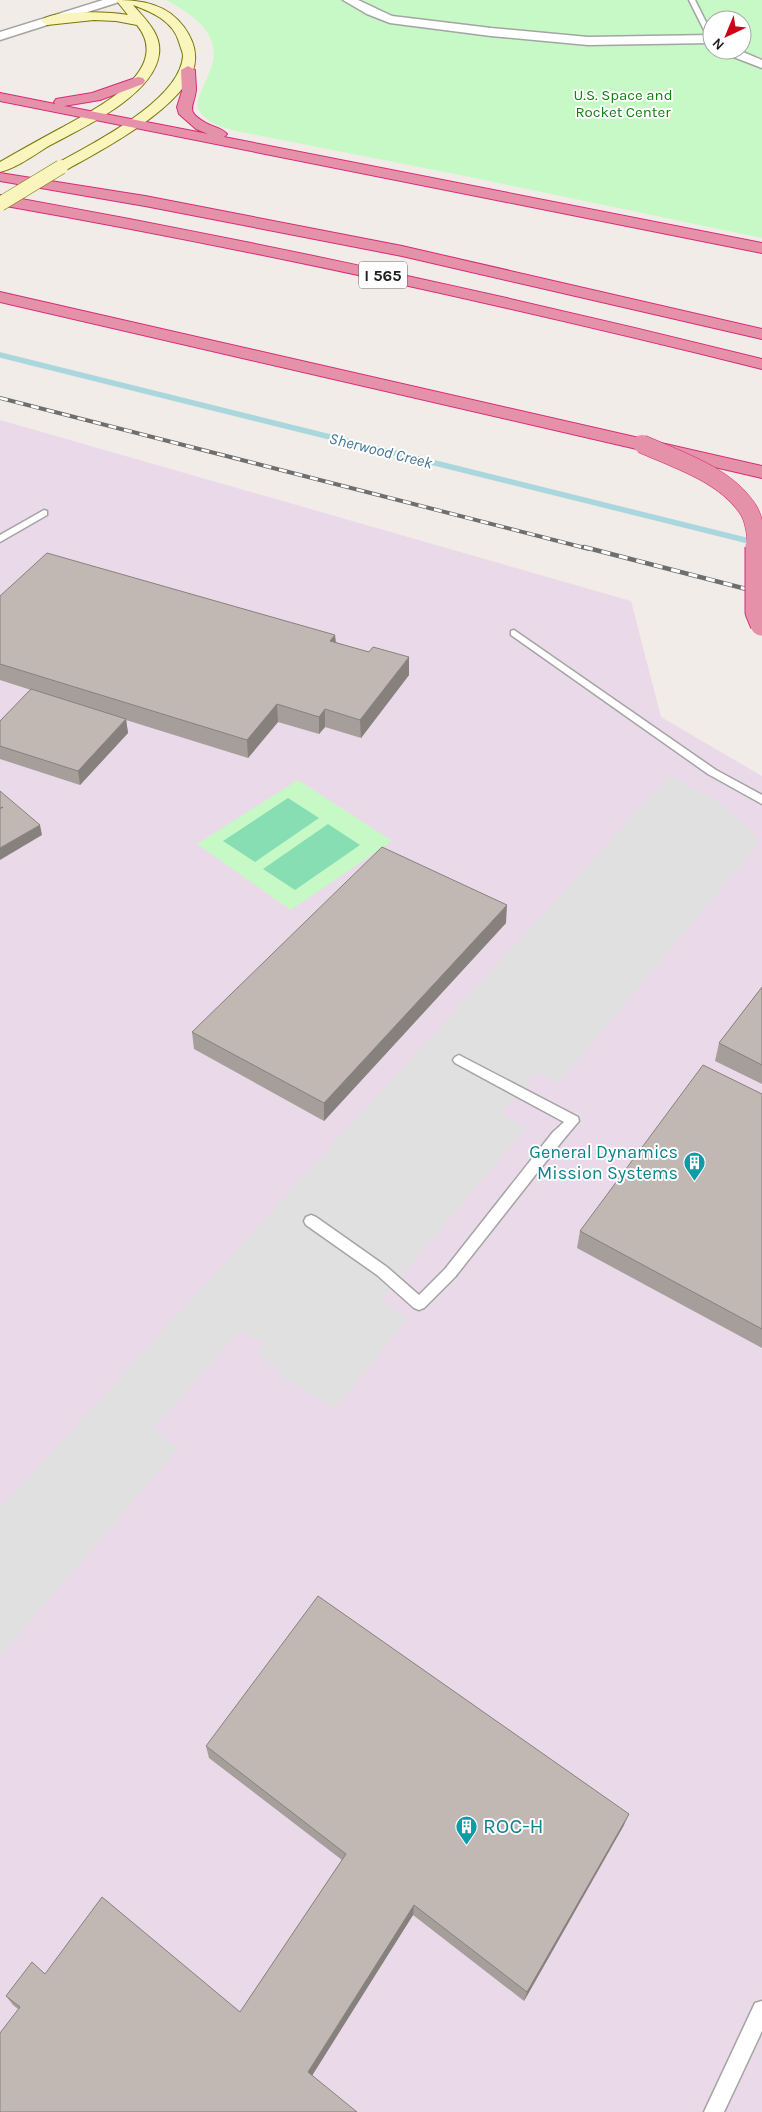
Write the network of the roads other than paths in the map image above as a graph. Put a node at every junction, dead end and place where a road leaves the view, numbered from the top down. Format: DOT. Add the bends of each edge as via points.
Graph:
graph roads {
  1 [pos="115,0"];
  2 [pos="122,0"];
  3 [pos="127,0"];
  4 [pos="349,0"];
  5 [pos="692,0"];
  6 [pos="702,19"];
  7 [pos="47,21"];
  8 [pos="140,22"];
  9 [pos="0,36"];
  10 [pos="702,38"];
  11 [pos="188,70"];
  12 [pos="138,81"];
  13 [pos="0,97"];
  14 [pos="33,103"];
  15 [pos="95,116"];
  16 [pos="132,124"];
  17 [pos="264,150"];
  18 [pos="0,168"];
  19 [pos="0,177"];
  20 [pos="0,202"];
  21 [pos="762,248"];
  22 [pos="0,297"];
  23 [pos="762,334"];
  24 [pos="762,364"];
  25 [pos="642,444"];
  26 [pos="762,472"];
  27 [pos="44,512"];
  28 [pos="0,539"];
  29 [pos="762,624"];
  30 [pos="514,633"];
  31 [pos="762,800"];
  32 [pos="459,1060"];
  33 [pos="311,1221"];
  34 [pos="762,2010"];
  35 [pos="714,2112"];
  1 -- 7 [label="street"];
  2 -- 8 [label="main road"];
  3 -- 11 [label="main road" via="158,10 180,30 189,50"];
  4 -- 10 [label="street" via="390,19 533,36 605,41"];
  5 -- 6 [label="lane"];
  7 -- 8 [label="main road" via="95,15"];
  7 -- 9 [label="street"];
  8 -- 12 [label="main road" via="150,34 153,48 149,66"];
  11 -- 16 [label="main road" via="169,97"];
  11 -- 17 [label="highway" via="189,91 184,107 190,118 206,129"];
  12 -- 14 [label="highway" via="86,99"];
  12 -- 15 [label="main road"];
  13 -- 14 [label="highway"];
  14 -- 15 [label="highway"];
  15 -- 16 [label="highway"];
  15 -- 18 [label="main road"];
  16 -- 17 [label="highway"];
  16 -- 20 [label="main road, bridge"];
  17 -- 21 [label="highway"];
  19 -- 23 [label="highway, I 565" via="145,201 402,251"];
  20 -- 24 [label="highway, I 565" via="144,226 367,271"];
  22 -- 25 [label="highway"];
  25 -- 26 [label="highway"];
  25 -- 29 [label="highway, bridge" via="704,473 733,492 743,504 755,526 757,612"];
  27 -- 28 [label="lane"];
  30 -- 31 [label="lane" via="712,772"];
  32 -- 33 [label="lane" via="573,1121 450,1273 419,1304 382,1271"];
  34 -- 35 [label="lane"];
}
